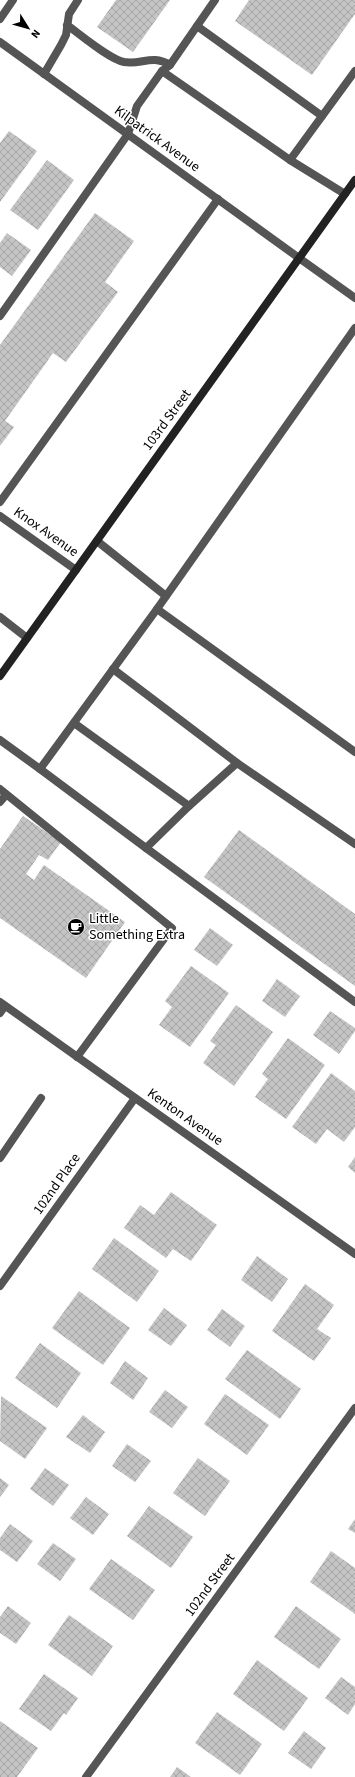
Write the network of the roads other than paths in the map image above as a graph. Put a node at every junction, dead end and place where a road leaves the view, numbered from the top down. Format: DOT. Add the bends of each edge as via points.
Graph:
graph roads {
  1 [pos="12,0"];
  2 [pos="78,0"];
  3 [pos="216,0"];
  4 [pos="0,19"];
  5 [pos="67,25"];
  6 [pos="197,26"];
  7 [pos="0,42"];
  8 [pos="170,65"];
  9 [pos="355,71"];
  10 [pos="162,72"];
  11 [pos="44,74"];
  12 [pos="322,116"];
  13 [pos="128,134"];
  14 [pos="290,160"];
  15 [pos="355,180"];
  16 [pos="345,194"];
  17 [pos="218,199"];
  18 [pos="299,258"];
  19 [pos="355,298"];
  20 [pos="0,316"];
  21 [pos="355,328"];
  22 [pos="0,502"];
  23 [pos="0,516"];
  24 [pos="97,541"];
  25 [pos="76,570"];
  26 [pos="166,596"];
  27 [pos="157,609"];
  28 [pos="0,617"];
  29 [pos="27,638"];
  30 [pos="113,669"];
  31 [pos="0,676"];
  32 [pos="74,723"];
  33 [pos="0,740"];
  34 [pos="355,752"];
  35 [pos="237,763"];
  36 [pos="40,769"];
  37 [pos="3,792"];
  38 [pos="0,802"];
  39 [pos="189,806"];
  40 [pos="355,844"];
  41 [pos="146,848"];
  42 [pos="355,1002"];
  43 [pos="3,1004"];
  44 [pos="0,1013"];
  45 [pos="77,1057"];
  46 [pos="41,1098"];
  47 [pos="134,1098"];
  48 [pos="0,1158"];
  49 [pos="355,1254"];
  50 [pos="0,1286"];
  51 [pos="355,1408"];
  52 [pos="86,1777"];
  1 -- 4 [label="street"];
  2 -- 5 [label="street" via="69,14"];
  3 -- 6 [label="street"];
  5 -- 8 [label="street" via="115,58 125,62 161,59"];
  5 -- 11 [label="street" via="66,35"];
  6 -- 8 [label="street"];
  6 -- 12 [label="street"];
  7 -- 11 [label="street, Kilpatrick Avenue"];
  8 -- 10 [label="street"];
  9 -- 12 [label="street"];
  10 -- 13 [label="street" via="137,106"];
  10 -- 14 [label="street"];
  11 -- 13 [label="street, Kilpatrick Avenue"];
  12 -- 14 [label="street"];
  13 -- 17 [label="street, Kilpatrick Avenue"];
  13 -- 20 [label="street"];
  14 -- 16 [label="street"];
  15 -- 16 [label="main road, 103rd Street"];
  16 -- 18 [label="main road, 103rd Street"];
  17 -- 18 [label="street, Kilpatrick Avenue"];
  17 -- 22 [label="street"];
  18 -- 19 [label="street, Kilpatrick Avenue"];
  18 -- 24 [label="main road, 103rd Street"];
  21 -- 26 [label="street"];
  23 -- 25 [label="street, Knox Avenue"];
  24 -- 25 [label="main road, 103rd Street"];
  24 -- 26 [label="street"];
  25 -- 29 [label="main road, 103rd Street"];
  26 -- 27 [label="street"];
  27 -- 30 [label="street"];
  27 -- 34 [label="street"];
  28 -- 29 [label="street"];
  29 -- 31 [label="main road, 103rd Street"];
  30 -- 32 [label="street"];
  30 -- 35 [label="street"];
  32 -- 36 [label="street"];
  32 -- 39 [label="street"];
  33 -- 36 [label="street"];
  35 -- 39 [label="street"];
  35 -- 40 [label="street"];
  36 -- 41 [label="street"];
  37 -- 38 [label="street"];
  37 -- 45 [label="street" via="172,928"];
  39 -- 41 [label="street"];
  41 -- 42 [label="street"];
  43 -- 44 [label="street"];
  43 -- 45 [label="street, Kenton Avenue"];
  45 -- 47 [label="street, Kenton Avenue"];
  46 -- 48 [label="street"];
  47 -- 49 [label="street, Kenton Avenue"];
  47 -- 50 [label="street, 102nd Place"];
  51 -- 52 [label="street, 102nd Street"];
}
